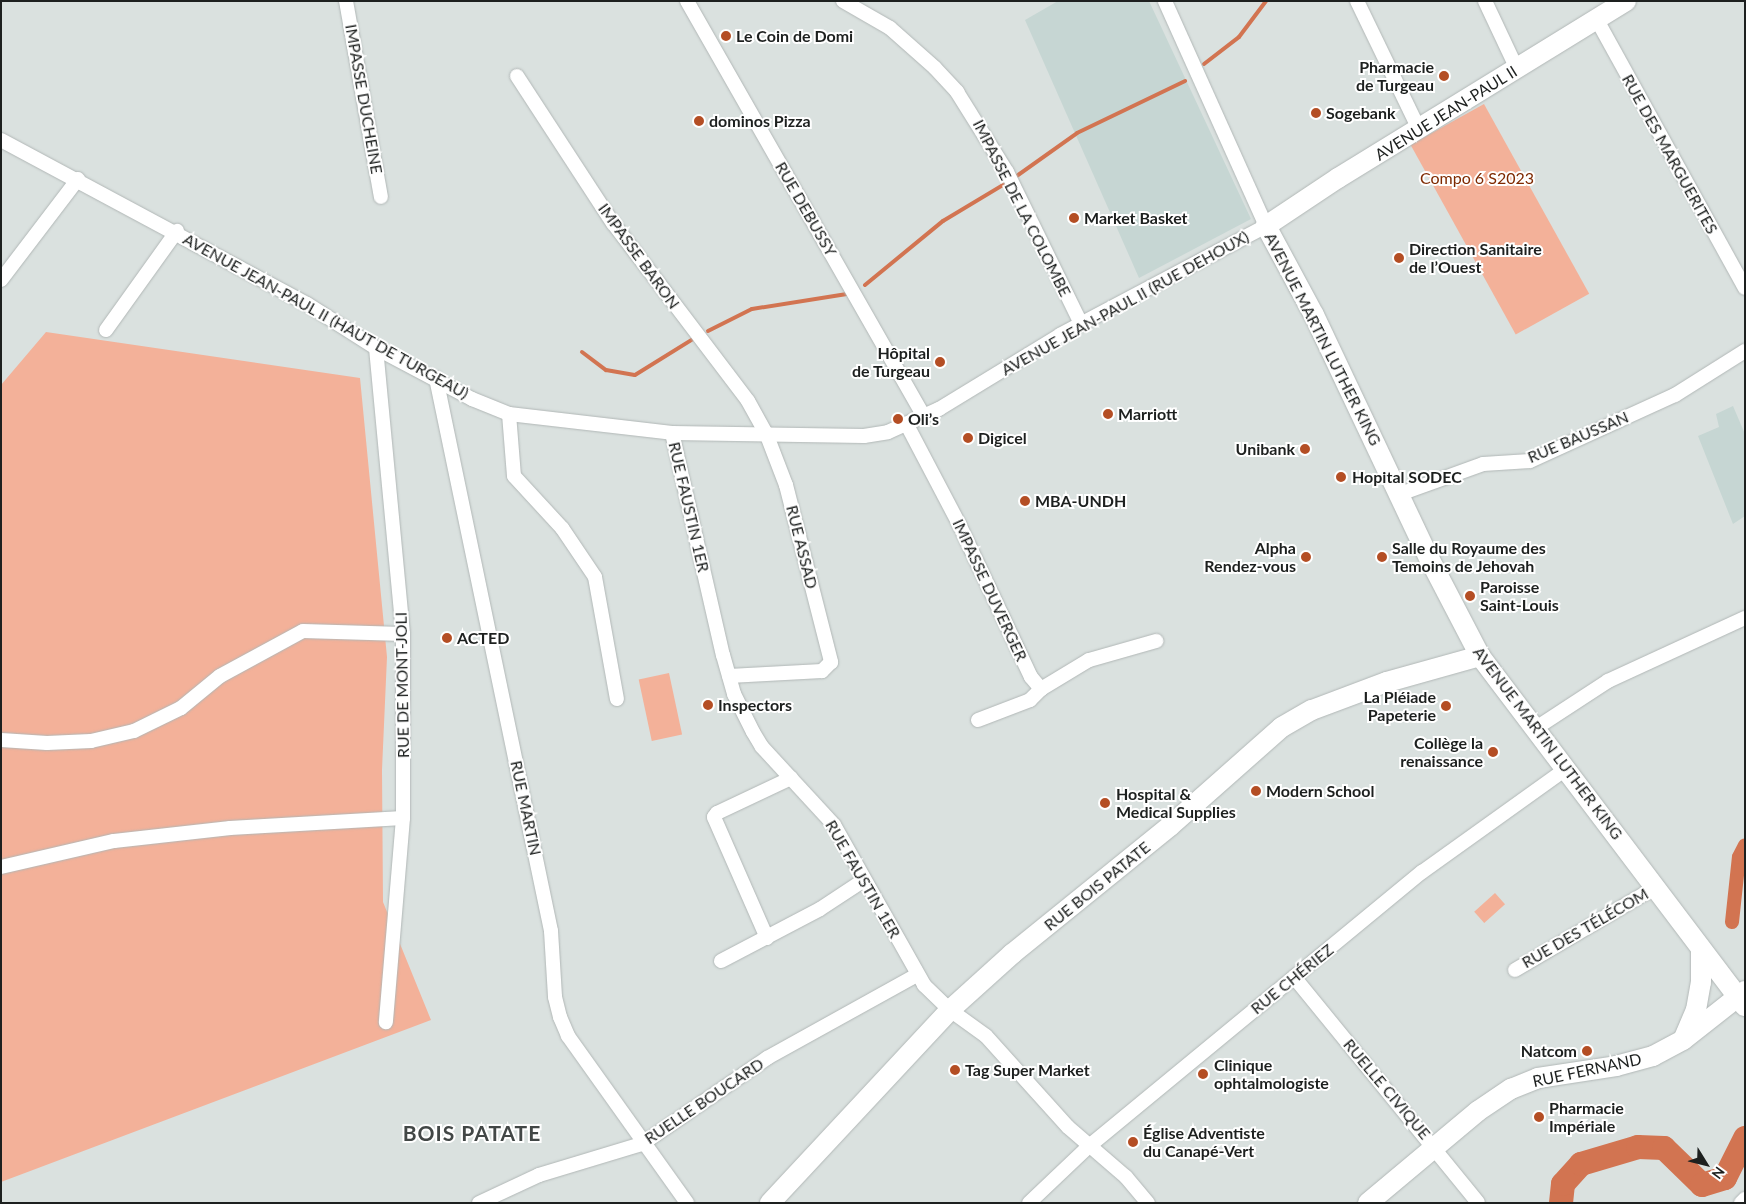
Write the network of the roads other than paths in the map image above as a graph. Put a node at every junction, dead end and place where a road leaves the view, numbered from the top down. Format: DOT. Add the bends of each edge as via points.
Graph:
graph roads {
  1 [pos="346,1"];
  2 [pos="687,1"];
  3 [pos="843,1"];
  4 [pos="1165,1"];
  5 [pos="1357,1"];
  6 [pos="1485,1"];
  7 [pos="1626,1"];
  8 [pos="1597,20"];
  9 [pos="1517,69"];
  10 [pos="517,76"];
  11 [pos="1419,129"];
  12 [pos="1,140"];
  13 [pos="78,179"];
  14 [pos="381,197"];
  15 [pos="1266,226"];
  16 [pos="177,231"];
  17 [pos="1,280"];
  18 [pos="1745,288"];
  19 [pos="1081,324"];
  20 [pos="106,330"];
  21 [pos="376,348"];
  22 [pos="1745,351"];
  23 [pos="436,378"];
  24 [pos="509,414"];
  25 [pos="924,416"];
  26 [pos="907,425"];
  27 [pos="672,433"];
  28 [pos="766,433"];
  29 [pos="1400,494"];
  30 [pos="1745,618"];
  31 [pos="403,634"];
  32 [pos="1156,641"];
  33 [pos="1480,656"];
  34 [pos="729,676"];
  35 [pos="1041,689"];
  36 [pos="617,699"];
  37 [pos="978,720"];
  38 [pos="1536,728"];
  39 [pos="1,740"];
  40 [pos="1566,769"];
  41 [pos="791,778"];
  42 [pos="403,818"];
  43 [pos="1,867"];
  44 [pos="864,880"];
  45 [pos="1656,887"];
  46 [pos="767,938"];
  47 [pos="1701,949"];
  48 [pos="721,961"];
  49 [pos="1515,970"];
  50 [pos="917,975"];
  51 [pos="1294,977"];
  52 [pos="1742,998"];
  53 [pos="950,1010"];
  54 [pos="386,1022"];
  55 [pos="1683,1040"];
  56 [pos="642,1144"];
  57 [pos="1088,1147"];
  58 [pos="1435,1148"];
  59 [pos="779,1200"];
  60 [pos="1745,1200"];
  61 [pos="479,1203"];
  62 [pos="687,1203"];
  63 [pos="1029,1203"];
  64 [pos="1148,1203"];
  65 [pos="1368,1203"];
  66 [pos="1478,1203"];
  67 [pos="1741,1203"];
  1 -- 14 [label="street, IMPASSE DUCHEINE"];
  2 -- 25 [label="street, RUE DEBUSSY"];
  3 -- 19 [label="street, IMPASSE DE LA COLOMBE" via="890,28 935,68 978,122 1007,172"];
  4 -- 15 [label="street, AVENUE MARTIN LUTHER KING"];
  5 -- 11 [label="street"];
  6 -- 9 [label="street"];
  7 -- 8 [label="street, AVENUE JEAN-PAUL II"];
  8 -- 9 [label="street, AVENUE JEAN-PAUL II"];
  8 -- 18 [label="street, RUE DES MARGUERITES"];
  9 -- 11 [label="street, AVENUE JEAN-PAUL II"];
  10 -- 28 [label="street, IMPASSE BARON" via="613,224 748,401"];
  11 -- 15 [label="street, AVENUE JEAN-PAUL II"];
  12 -- 13 [label="street, AVENUE JEAN-PAUL II (HAUT DE TURGEAU)"];
  13 -- 16 [label="street, AVENUE JEAN-PAUL II (HAUT DE TURGEAU)"];
  13 -- 17 [label="street"];
  15 -- 19 [label="street, AVENUE JEAN-PAUL II (RUE DEHOUX)"];
  15 -- 29 [label="street, AVENUE MARTIN LUTHER KING" via="1314,314"];
  16 -- 20 [label="street"];
  16 -- 21 [label="street, AVENUE JEAN-PAUL II (HAUT DE TURGEAU)" via="308,304"];
  19 -- 25 [label="street, AVENUE JEAN-PAUL II (RUE DEHOUX)"];
  21 -- 23 [label="street, AVENUE JEAN-PAUL II (HAUT DE TURGEAU)"];
  21 -- 31 [label="street, RUE DE MONT-JOLI"];
  22 -- 29 [label="street, RUE BAUSSAN" via="1675,395 1530,461 1483,464"];
  23 -- 24 [label="street, AVENUE JEAN-PAUL II (HAUT DE TURGEAU)" via="472,399"];
  23 -- 56 [label="street, RUE MARTIN" via="551,931 559,1010 568,1036 591,1064"];
  24 -- 27 [label="street, AVENUE JEAN-PAUL II (HAUT DE TURGEAU)"];
  24 -- 36 [label="street" via="514,476 562,528 595,576"];
  25 -- 26 [label="street, AVENUE JEAN-PAUL II (RUE DEHOUX)"];
  26 -- 28 [label="street, AVENUE JEAN-PAUL II (HAUT DE TURGEAU)" via="864,436"];
  26 -- 35 [label="street, IMPASSE DUVERGER" via="959,524 1031,677"];
  27 -- 28 [label="street, AVENUE JEAN-PAUL II (HAUT DE TURGEAU)"];
  27 -- 34 [label="street, RUE FAUSTIN 1ER"];
  28 -- 34 [label="street, RUE ASSAD" via="786,485 831,662 822,671"];
  29 -- 33 [label="street, AVENUE MARTIN LUTHER KING"];
  30 -- 38 [label="street" via="1608,681"];
  31 -- 39 [label="street" via="303,631 220,676 181,708 134,731 92,742"];
  31 -- 42 [label="street, RUE DE MONT-JOLI"];
  32 -- 35 [label="street" via="1088,660"];
  33 -- 38 [label="street, AVENUE MARTIN LUTHER KING"];
  33 -- 53 [label="street, RUE BOIS PATATE" via="1387,682 1312,710 1282,727 1170,826 1012,954"];
  34 -- 41 [label="street, RUE FAUSTIN 1ER" via="745,719 762,747"];
  35 -- 37 [label="street" via="1030,700"];
  38 -- 40 [label="street, AVENUE MARTIN LUTHER KING"];
  40 -- 45 [label="street, AVENUE MARTIN LUTHER KING"];
  40 -- 51 [label="street, RUE CHÉRIEZ" via="1422,872"];
  41 -- 44 [label="street, RUE FAUSTIN 1ER" via="824,812"];
  41 -- 46 [label="street" via="716,813 714,817"];
  42 -- 43 [label="street" via="230,828 114,841"];
  42 -- 54 [label="street, RUE DE MONT-JOLI"];
  44 -- 46 [label="street"];
  44 -- 50 [label="street, RUE FAUSTIN 1ER"];
  45 -- 47 [label="street, AVENUE MARTIN LUTHER KING"];
  45 -- 49 [label="street, RUE DES TÉLÉCOM"];
  46 -- 48 [label="street"];
  47 -- 52 [label="street, AVENUE MARTIN LUTHER KING"];
  47 -- 55 [label="street" via="1701,982 1696,1010"];
  50 -- 53 [label="street, RUE FAUSTIN 1ER"];
  50 -- 56 [label="street, RUELLE BOUCARD" via="767,1058"];
  51 -- 57 [label="street, RUE CHÉRIEZ"];
  51 -- 58 [label="street, RUELLE CIVIQUE"];
  52 -- 55 [label="street, RUE FERNAND"];
  53 -- 57 [label="street, RUE FAUSTIN 1ER" via="986,1036"];
  53 -- 59 [label="street, RUE BOIS PATATE"];
  55 -- 58 [label="street, RUE FERNAND" via="1653,1056 1616,1066 1538,1078 1511,1089"];
  56 -- 61 [label="street, RUELLE BOUCARD" via="539,1175"];
  56 -- 62 [label="street, RUE MARTIN"];
  57 -- 63 [label="street, RUE CHÉRIEZ"];
  57 -- 64 [label="street, RUE FAUSTIN 1ER" via="1126,1176"];
  58 -- 65 [label="street, RUE FERNAND"];
  58 -- 66 [label="street, RUELLE CIVIQUE"];
  60 -- 67 [label="street"];
}
